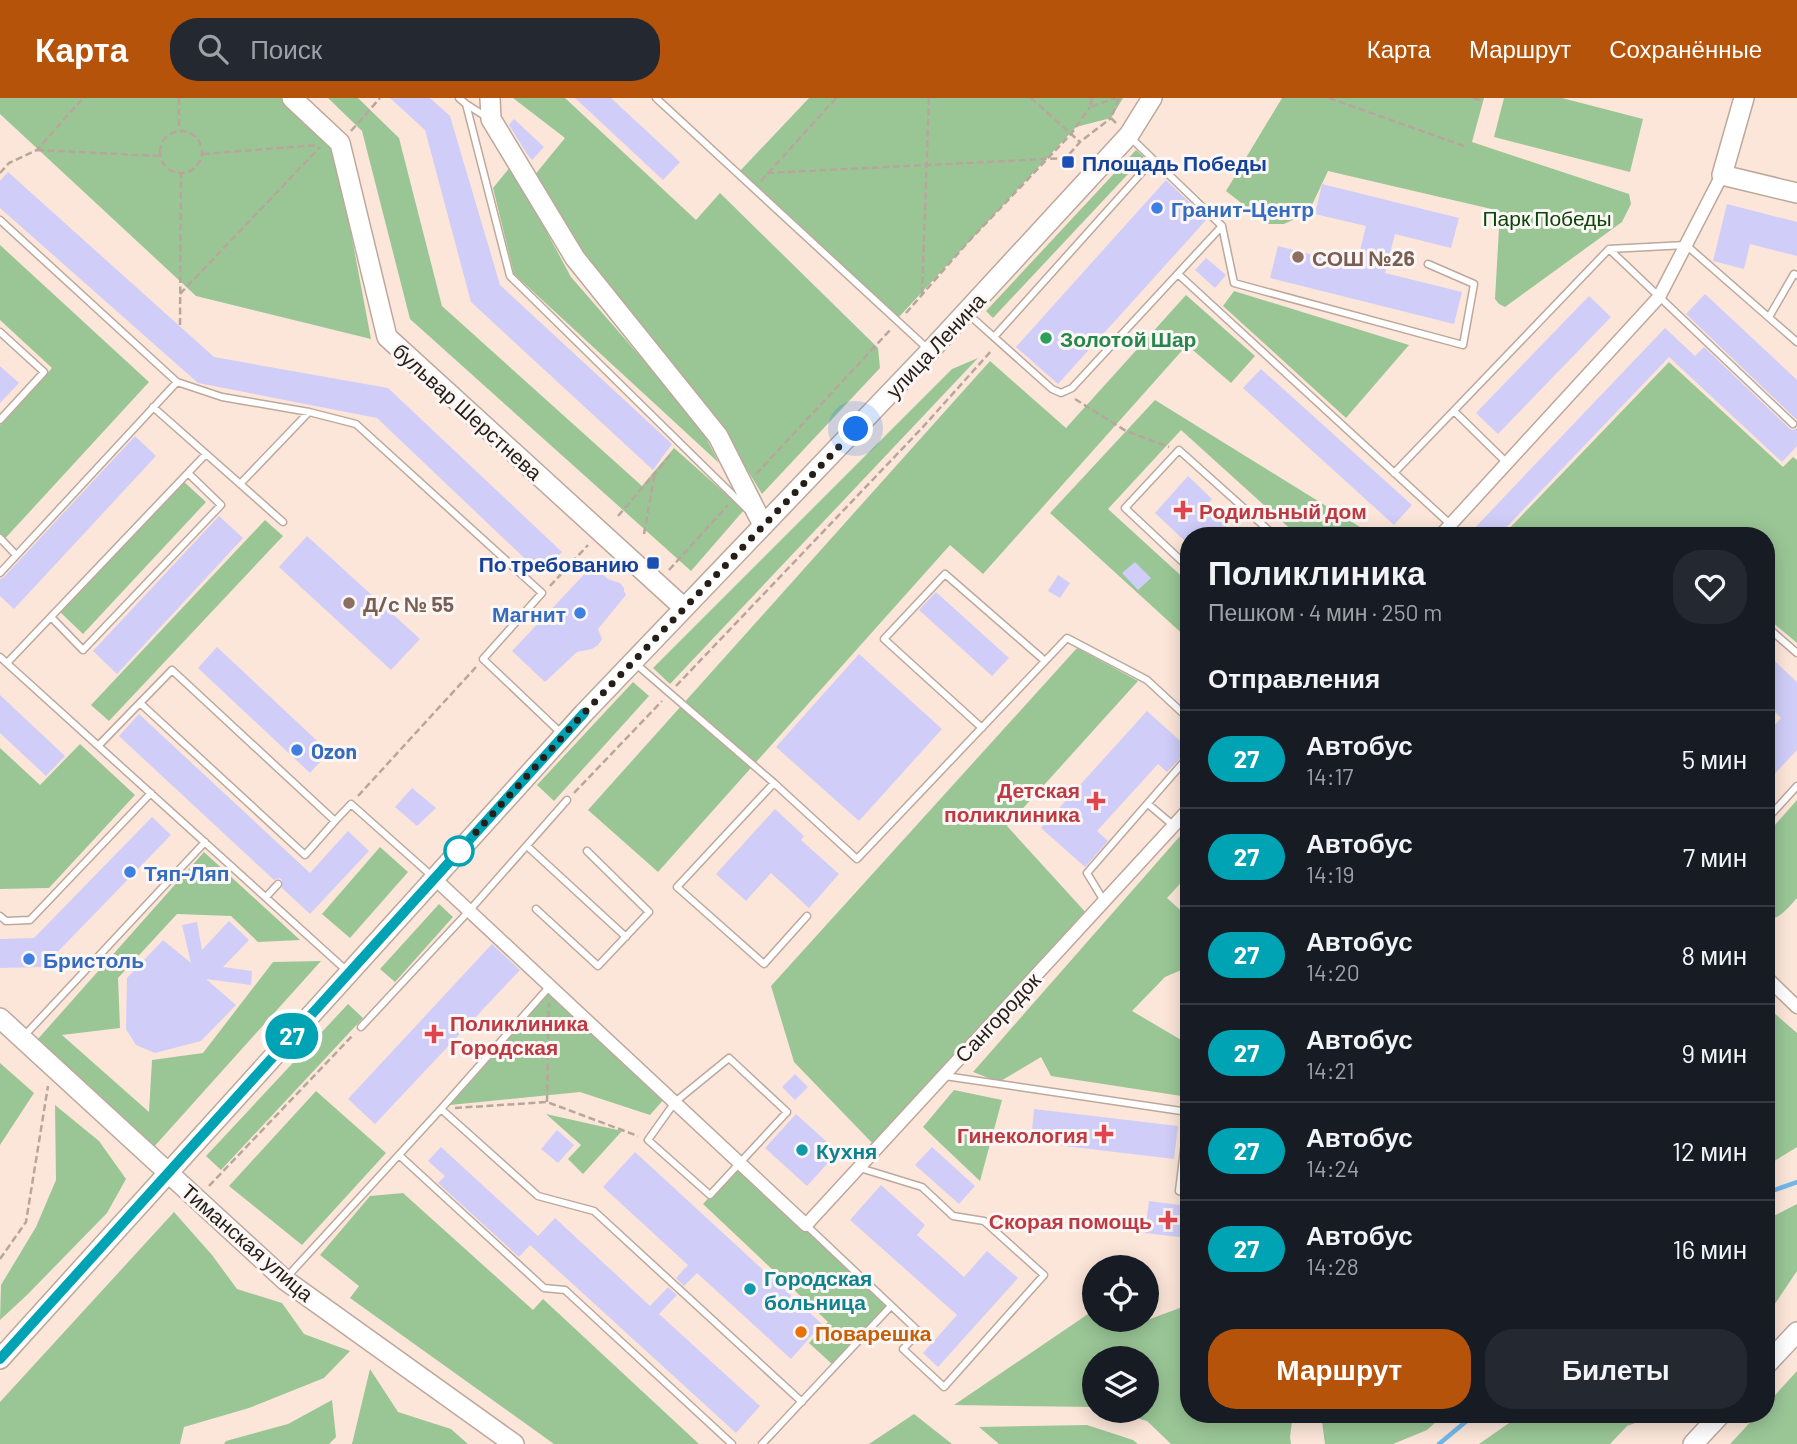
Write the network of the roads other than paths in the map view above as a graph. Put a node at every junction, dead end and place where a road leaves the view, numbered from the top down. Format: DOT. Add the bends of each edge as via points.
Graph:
graph roads {
  1 [pos="292,98"];
  2 [pos="459,98"];
  3 [pos="490,98"];
  4 [pos="656,98"];
  5 [pos="1152,98"];
  6 [pos="1744,98"];
  7 [pos="466,104"];
  8 [pos="491,119"];
  9 [pos="1129,135"];
  10 [pos="1153,160"];
  11 [pos="1722,175"];
  12 [pos="1797,193"];
  13 [pos="0,220"];
  14 [pos="1222,226"];
  15 [pos="1686,245"];
  16 [pos="1609,249"];
  17 [pos="1428,264"];
  18 [pos="1178,274"];
  19 [pos="1797,275"];
  20 [pos="1659,298"];
  21 [pos="966,312"];
  22 [pos="1769,317"];
  23 [pos="0,332"];
  24 [pos="997,340"];
  25 [pos="1797,342"];
  26 [pos="930,351"];
  27 [pos="177,382"];
  28 [pos="153,407"];
  29 [pos="1454,411"];
  30 [pos="309,412"];
  31 [pos="0,420"];
  32 [pos="1793,424"];
  33 [pos="206,454"];
  34 [pos="1507,463"];
  35 [pos="188,473"];
  36 [pos="1394,473"];
  37 [pos="240,484"];
  38 [pos="739,493"];
  39 [pos="283,522"];
  40 [pos="763,525"];
  41 [pos="1450,525"];
  42 [pos="1265,527"];
  43 [pos="0,538"];
  44 [pos="16,555"];
  45 [pos="1180,560"];
  46 [pos="0,573"];
  47 [pos="684,608"];
  48 [pos="51,617"];
  49 [pos="1775,634"];
  50 [pos="1797,653"];
  51 [pos="0,657"];
  52 [pos="1045,661"];
  53 [pos="633,662"];
  54 [pos="7,663"];
  55 [pos="140,703"];
  56 [pos="1180,711"];
  57 [pos="982,728"];
  58 [pos="564,735"];
  59 [pos="99,745"];
  60 [pos="1180,767"];
  61 [pos="774,783"];
  62 [pos="1797,786"];
  63 [pos="151,793"];
  64 [pos="567,800"];
  65 [pos="1149,804"];
  66 [pos="1775,810"];
  67 [pos="1180,819"];
  68 [pos="335,821"];
  69 [pos="1174,825"];
  70 [pos="205,842"];
  71 [pos="527,846"];
  72 [pos="587,851"];
  73 [pos="305,855"];
  74 [pos="299,862"];
  75 [pos="434,878"];
  76 [pos="278,884"];
  77 [pos="266,897"];
  78 [pos="1104,901"];
  79 [pos="536,909"];
  80 [pos="469,911"];
  81 [pos="0,916"];
  82 [pos="807,916"];
  83 [pos="626,937"];
  84 [pos="349,973"];
  85 [pos="550,986"];
  86 [pos="1775,986"];
  87 [pos="1797,1007"];
  88 [pos="0,1018"];
  89 [pos="361,1027"];
  90 [pos="22,1038"];
  91 [pos="943,1076"];
  92 [pos="675,1102"];
  93 [pos="441,1109"];
  94 [pos="1180,1113"];
  95 [pos="399,1155"];
  96 [pos="740,1163"];
  97 [pos="859,1167"];
  98 [pos="168,1173"];
  99 [pos="806,1225"];
  100 [pos="285,1280"];
  101 [pos="891,1306"];
  102 [pos="1797,1332"];
  103 [pos="1775,1355"];
  104 [pos="0,1359"];
  105 [pos="802,1402"];
  106 [pos="1713,1423"];
  107 [pos="514,1444"];
  108 [pos="732,1444"];
  109 [pos="762,1444"];
  110 [pos="1693,1444"];
  1 -- 47 [label="street, бульвар Шерстнева" via="340,143 387,337"];
  2 -- 7 [label="lane"];
  3 -- 8 [label="street"];
  4 -- 26 [label="lane"];
  5 -- 9 [label="street, улица Ленина"];
  6 -- 11 [label="street"];
  7 -- 8 [label="lane"];
  7 -- 38 [label="lane" via="510,276 680,444"];
  8 -- 38 [label="street" via="575,258 718,436"];
  9 -- 10 [label="lane"];
  9 -- 21 [label="street, улица Ленина"];
  10 -- 14 [label="lane"];
  10 -- 24 [label="lane"];
  11 -- 12 [label="street"];
  11 -- 15 [label="street"];
  13 -- 27 [label="lane"];
  14 -- 17 [label="lane" via="1234,283 1463,345 1474,284"];
  14 -- 18 [label="lane"];
  15 -- 16 [label="lane"];
  15 -- 20 [label="street"];
  15 -- 22 [label="lane"];
  16 -- 20 [label="lane"];
  16 -- 29 [label="lane"];
  18 -- 24 [label="lane" via="1064,392 1052,389"];
  18 -- 36 [label="lane"];
  19 -- 22 [label="lane"];
  20 -- 32 [label="lane"];
  20 -- 34 [label="street"];
  21 -- 24 [label="lane"];
  21 -- 26 [label="street, улица Ленина"];
  22 -- 25 [label="lane"];
  23 -- 31 [label="lane" via="44,372"];
  26 -- 40 [label="street, улица Ленина"];
  27 -- 28 [label="lane"];
  27 -- 30 [label="lane" via="222,397"];
  28 -- 33 [label="lane"];
  28 -- 44 [label="lane"];
  29 -- 34 [label="lane"];
  29 -- 36 [label="lane"];
  30 -- 37 [label="lane"];
  30 -- 58 [label="lane" via="356,424 542,593 483,659"];
  33 -- 35 [label="lane"];
  33 -- 37 [label="lane"];
  34 -- 41 [label="street"];
  35 -- 48 [label="lane"];
  35 -- 48 [label="lane" via="221,505 83,650"];
  36 -- 41 [label="lane"];
  37 -- 39 [label="lane"];
  38 -- 40 [label="street"];
  40 -- 47 [label="street, улица Ленина"];
  42 -- 45 [label="lane" via="1179,450 1125,508"];
  43 -- 44 [label="lane"];
  44 -- 46 [label="lane"];
  47 -- 53 [label="street, улица Ленина"];
  48 -- 54 [label="lane"];
  49 -- 50 [label="lane"];
  51 -- 54 [label="lane"];
  52 -- 56 [label="lane" via="1067,638 1147,680"];
  52 -- 57 [label="lane"];
  52 -- 57 [label="lane" via="944,574 884,639"];
  53 -- 58 [label="street, улица Ленина"];
  53 -- 61 [label="lane"];
  54 -- 59 [label="lane"];
  55 -- 59 [label="lane"];
  55 -- 68 [label="lane" via="172,670"];
  55 -- 73 [label="lane"];
  57 -- 61 [label="lane" via="857,859"];
  58 -- 75 [label="street, улица Ленина"];
  59 -- 63 [label="lane"];
  60 -- 65 [label="lane"];
  61 -- 82 [label="lane" via="677,887 764,964"];
  62 -- 66 [label="lane"];
  63 -- 70 [label="lane"];
  63 -- 81 [label="lane" via="30,920 6,921"];
  64 -- 71 [label="lane"];
  65 -- 69 [label="lane"];
  65 -- 78 [label="lane" via="1087,873"];
  67 -- 69 [label="street, Сангородок"];
  68 -- 73 [label="lane"];
  68 -- 75 [label="lane" via="351,804"];
  69 -- 78 [label="street, Сангородок"];
  70 -- 77 [label="lane"];
  70 -- 90 [label="lane"];
  71 -- 80 [label="lane"];
  71 -- 83 [label="lane"];
  72 -- 83 [label="lane" via="649,912"];
  73 -- 74 [label="lane"];
  75 -- 80 [label="street"];
  75 -- 84 [label="street, улица Ленина"];
  76 -- 77 [label="lane"];
  77 -- 84 [label="lane"];
  78 -- 91 [label="street, Сангородок"];
  79 -- 83 [label="lane" via="598,966"];
  80 -- 85 [label="street"];
  80 -- 89 [label="lane"];
  84 -- 98 [label="street, улица Ленина"];
  85 -- 92 [label="street"];
  85 -- 93 [label="lane"];
  86 -- 87 [label="street"];
  88 -- 90 [label="street, Тиманская улица"];
  90 -- 98 [label="street, Тиманская улица"];
  91 -- 94 [label="lane"];
  91 -- 97 [label="street, Сангородок"];
  92 -- 96 [label="street"];
  92 -- 96 [label="lane" via="648,1140 710,1195"];
  92 -- 96 [label="lane" via="729,1058 787,1112"];
  93 -- 95 [label="lane"];
  93 -- 105 [label="lane" via="538,1196 594,1211"];
  95 -- 100 [label="lane"];
  95 -- 108 [label="lane" via="544,1288 565,1290"];
  96 -- 99 [label="street"];
  97 -- 99 [label="street, Сангородок"];
  97 -- 101 [label="lane" via="922,1187 953,1216 984,1221 1044,1275 944,1387 903,1349 919,1332"];
  98 -- 100 [label="street, Тиманская улица"];
  98 -- 104 [label="street, улица Ленина"];
  99 -- 101 [label="lane"];
  100 -- 107 [label="street, Тиманская улица"];
  101 -- 105 [label="lane"];
  102 -- 103 [label="street"];
  105 -- 109 [label="lane"];
  106 -- 110 [label="street"];
}
